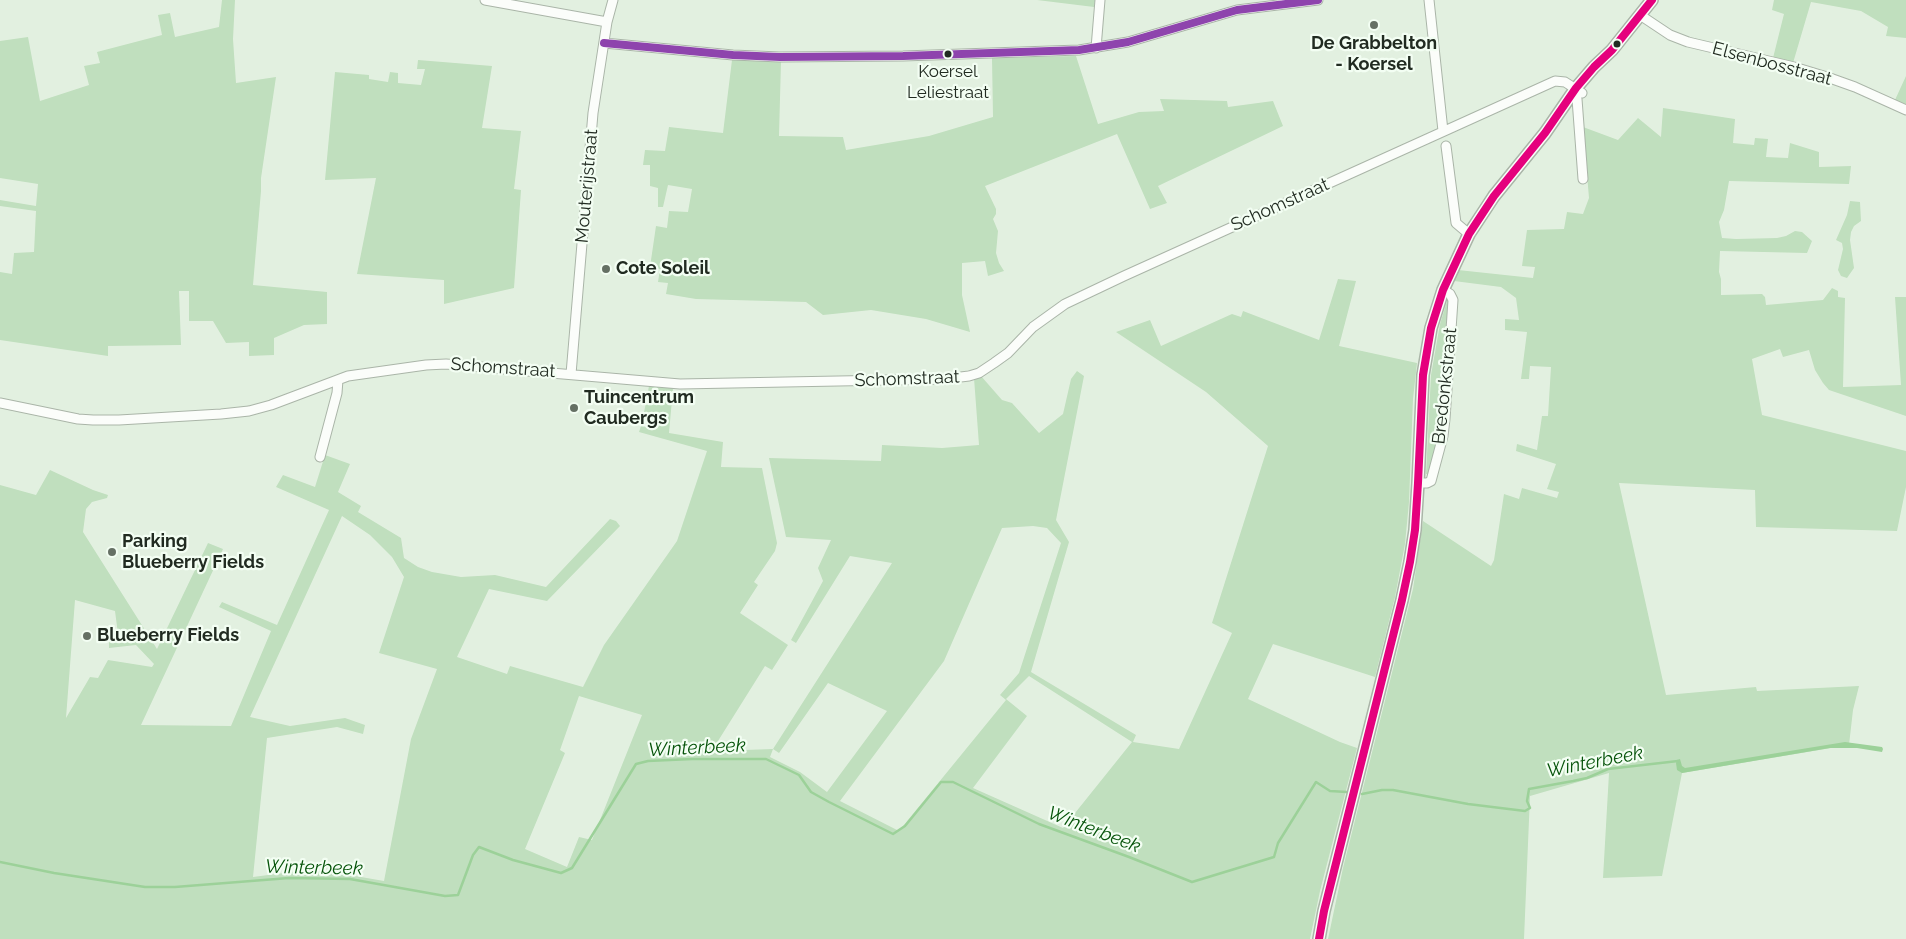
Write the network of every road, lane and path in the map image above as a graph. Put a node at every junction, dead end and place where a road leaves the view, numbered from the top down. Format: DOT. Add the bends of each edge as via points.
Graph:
graph roads {
  1 [pos="485,0"];
  2 [pos="613,0"];
  3 [pos="1100,0"];
  4 [pos="1318,0"];
  5 [pos="1429,0"];
  6 [pos="1652,0"];
  7 [pos="1640,14"];
  8 [pos="607,22"];
  9 [pos="604,43"];
  10 [pos="1096,48"];
  11 [pos="1578,94"];
  12 [pos="1906,110"];
  13 [pos="1444,131"];
  14 [pos="1446,146"];
  15 [pos="1583,179"];
  16 [pos="1469,234"];
  17 [pos="1443,290"];
  18 [pos="571,374"];
  19 [pos="338,380"];
  20 [pos="0,403"];
  21 [pos="320,457"];
  22 [pos="1418,483"];
  23 [pos="1319,939"];
  1 -- 8 [label="street"];
  2 -- 8 [label="street, Mouterijstraat"];
  3 -- 10 [label="street"];
  4 -- 10 [label="street" via="1237,10 1128,42"];
  5 -- 13 [label="street"];
  6 -- 7 [label="street"];
  7 -- 11 [label="street" via="1599,71"];
  7 -- 12 [label="street, Elsenbosstraat" via="1670,35 1688,42 1827,77"];
  8 -- 9 [label="street, Mouterijstraat"];
  9 -- 10 [label="street" via="780,57 903,56"];
  9 -- 18 [label="street, Mouterijstraat" via="593,113"];
  11 -- 13 [label="street, Schomstraat" via="1565,82 1555,81"];
  11 -- 15 [label="street"];
  11 -- 16 [label="street" via="1494,196"];
  13 -- 18 [label="street, Schomstraat" via="1065,304 1033,327 1008,353 969,376 680,384"];
  14 -- 16 [label="street" via="1456,223"];
  16 -- 17 [label="street"];
  17 -- 22 [label="street" via="1431,328 1423,375"];
  17 -- 22 [label="street, Bredonkstraat" via="1453,300 1443,436 1431,481"];
  18 -- 19 [label="street, Schomstraat" via="446,364 368,372"];
  19 -- 20 [label="street, Schomstraat" via="271,405 221,414 94,420"];
  19 -- 21 [label="street" via="338,393"];
  22 -- 23 [label="street" via="1415,530 1402,600"];
}
